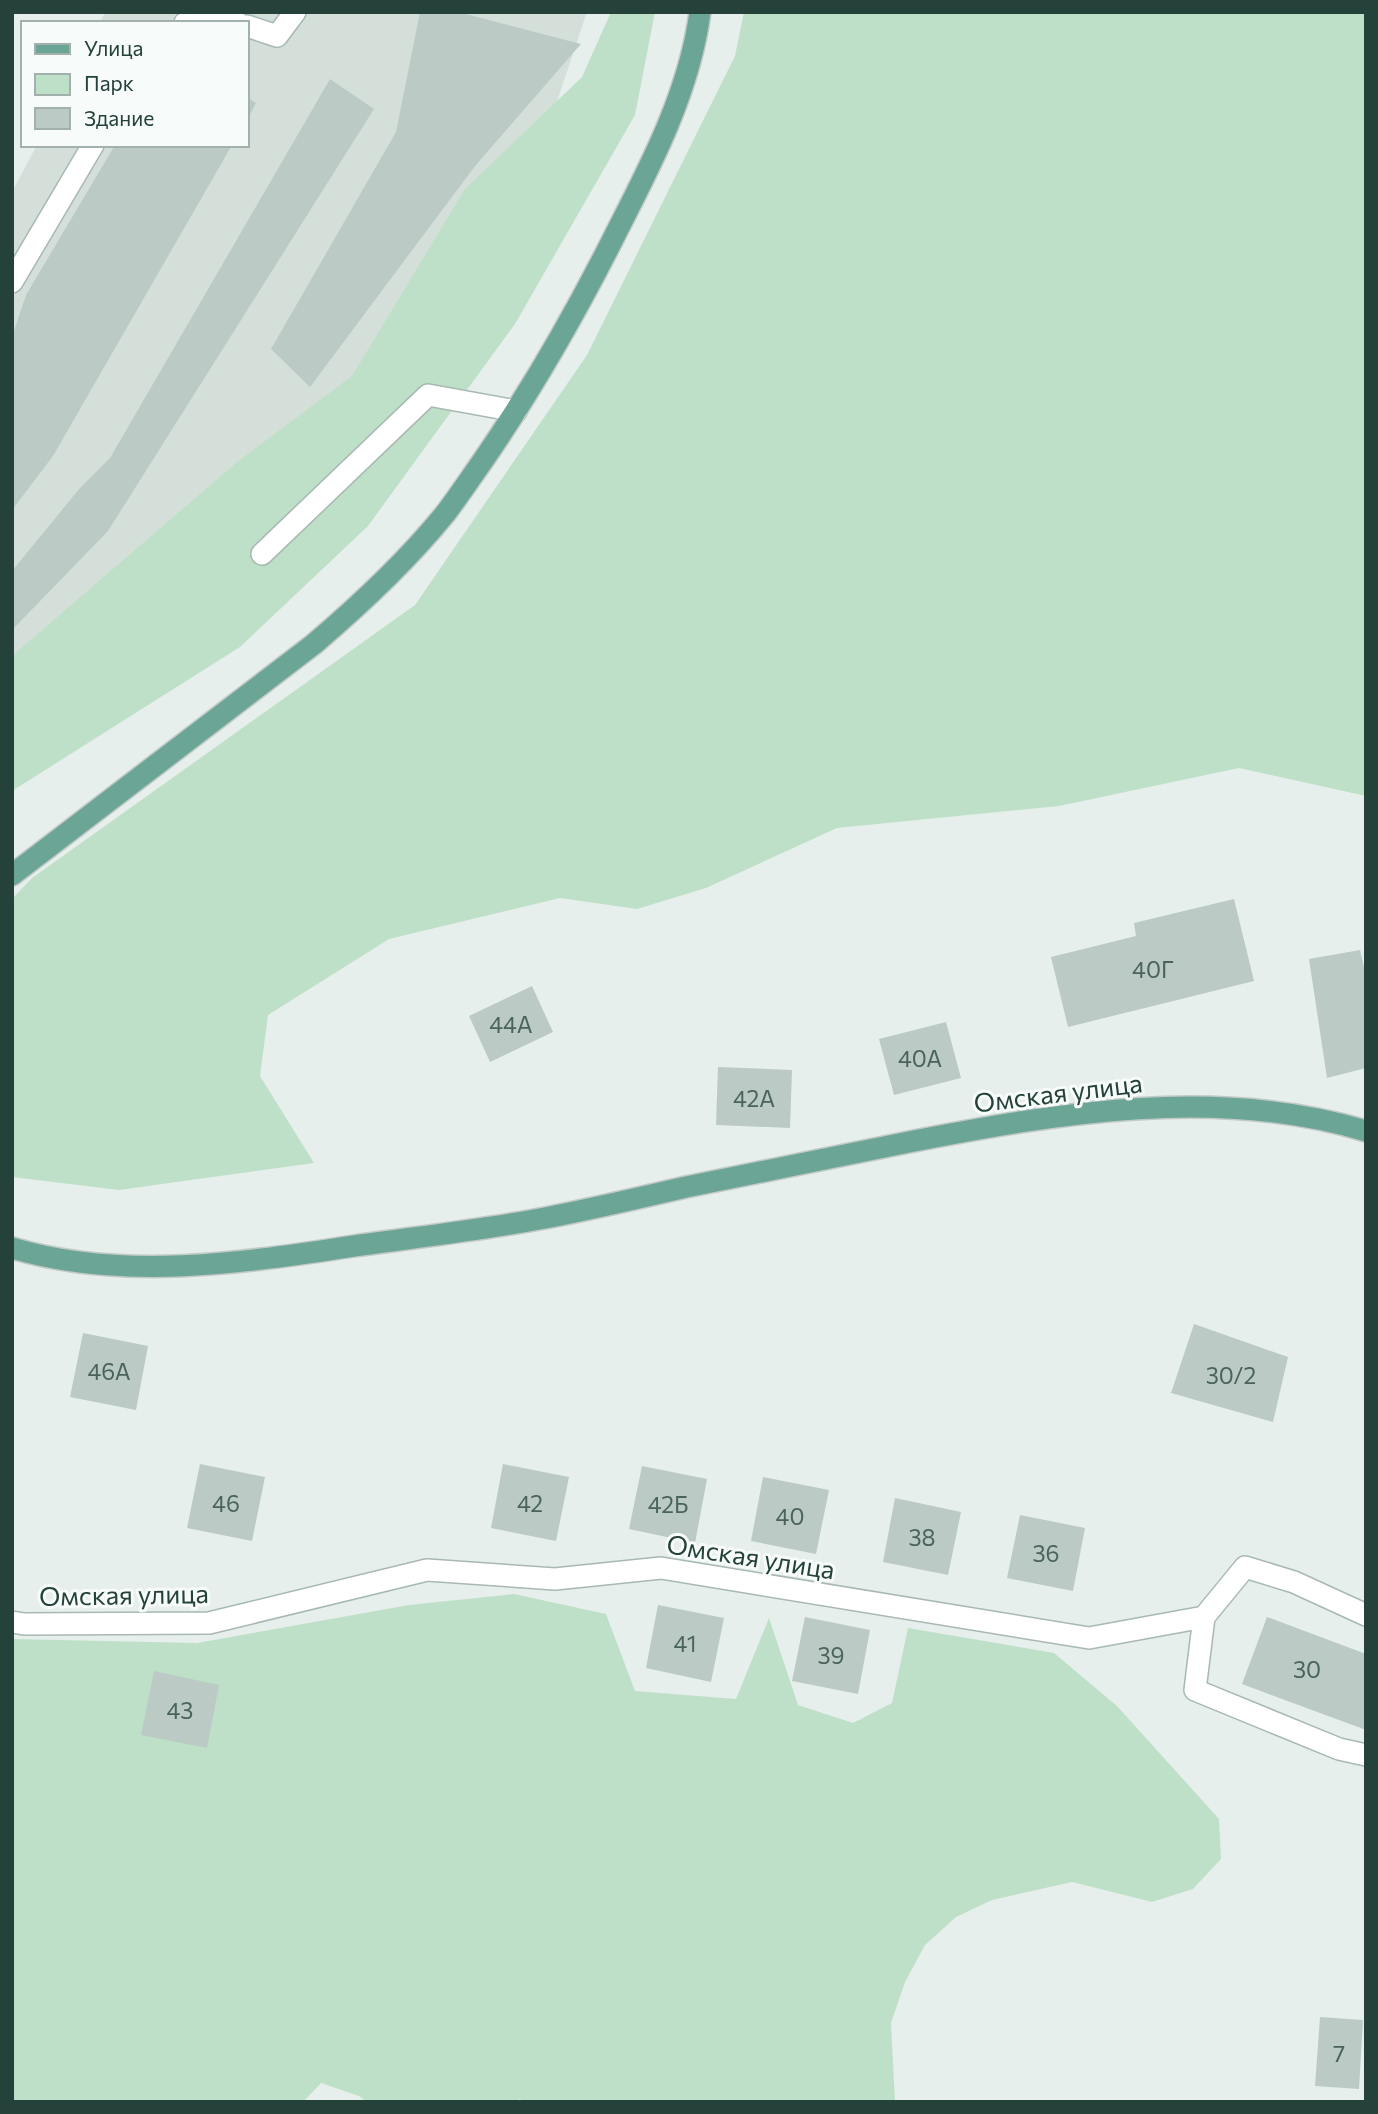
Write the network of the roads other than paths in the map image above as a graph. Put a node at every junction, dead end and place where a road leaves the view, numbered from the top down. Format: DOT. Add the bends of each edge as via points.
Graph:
graph roads {
  1 [pos="295,12"];
  2 [pos="700,12"];
  3 [pos="190,21"];
  4 [pos="232,21"];
  5 [pos="248,26"];
  6 [pos="92,147"];
  7 [pos="12,282"];
  8 [pos="516,411"];
  9 [pos="262,554"];
  10 [pos="12,875"];
  11 [pos="1366,1131"];
  12 [pos="12,1248"];
  13 [pos="1366,1615"];
  14 [pos="1204,1617"];
  15 [pos="12,1622"];
  16 [pos="1366,1755"];
  1 -- 5 [label="street" via="277,36"];
  2 -- 8 [label="main road" via="683,86 657,150 605,256"];
  3 -- 4 [label="street" via="209,13"];
  6 -- 7 [label="street"];
  8 -- 9 [label="street" via="428,395"];
  8 -- 10 [label="main road" via="447,512 360,605"];
  11 -- 12 [label="main road, Омская улица" via="1281,1112 1152,1108 967,1131 542,1218 316,1252 189,1265 138,1265 76,1262"];
  13 -- 14 [label="street" via="1294,1582 1245,1567"];
  14 -- 15 [label="street, Омская улица" via="1089,1638 661,1568 555,1579 427,1570 209,1623"];
  14 -- 16 [label="street" via="1195,1690 1339,1749"];
}
